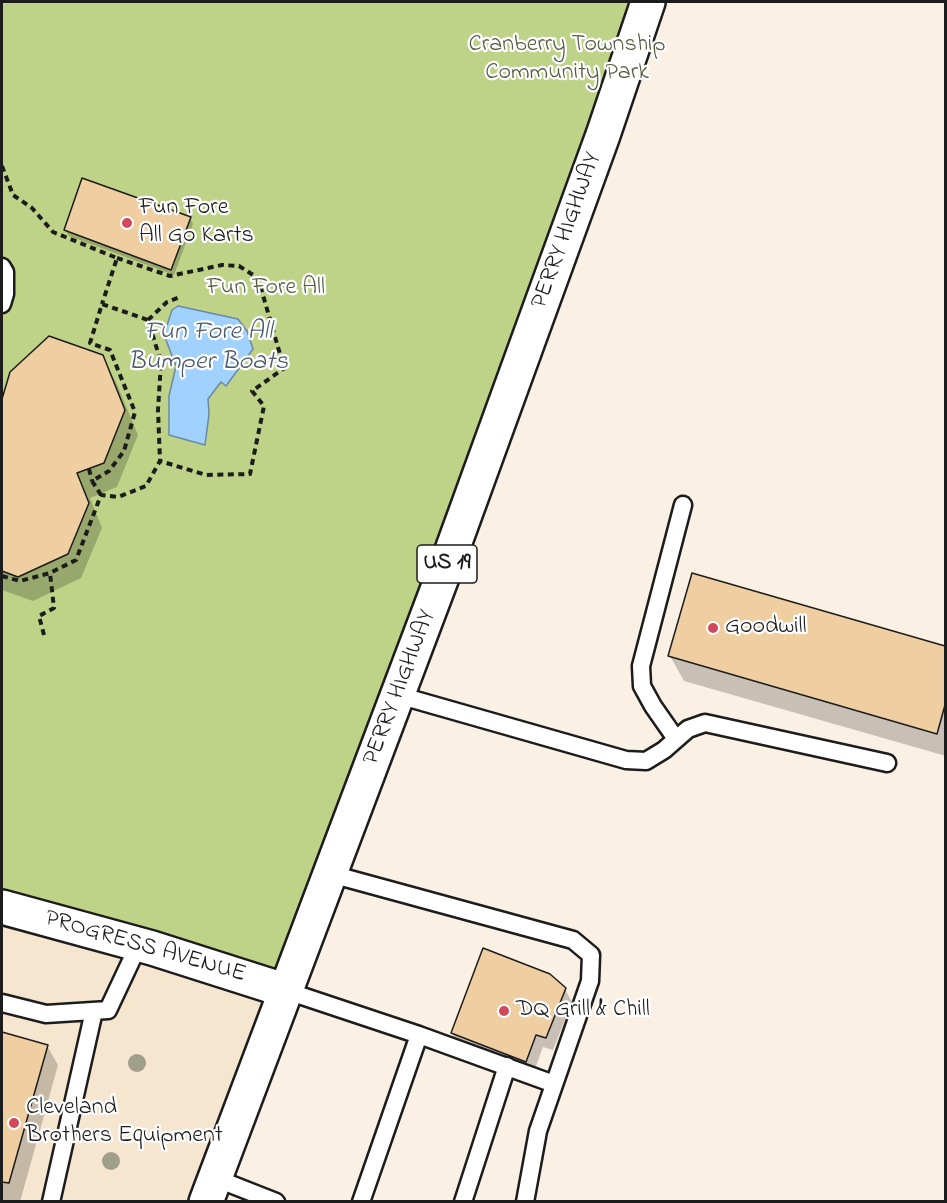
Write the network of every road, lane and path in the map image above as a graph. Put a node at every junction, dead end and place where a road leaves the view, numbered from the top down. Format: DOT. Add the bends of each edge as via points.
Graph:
graph roads {
  1 [pos="648,2"];
  2 [pos="2,166"];
  3 [pos="117,258"];
  4 [pos="2,267"];
  5 [pos="180,297"];
  6 [pos="2,304"];
  7 [pos="102,304"];
  8 [pos="148,320"];
  9 [pos="160,461"];
  10 [pos="89,469"];
  11 [pos="92,481"];
  12 [pos="101,495"];
  13 [pos="683,505"];
  14 [pos="50,573"];
  15 [pos="2,576"];
  16 [pos="44,635"];
  17 [pos="398,695"];
  18 [pos="676,739"];
  19 [pos="887,763"];
  20 [pos="331,873"];
  21 [pos="2,907"];
  22 [pos="139,944"];
  23 [pos="287,991"];
  24 [pos="2,1002"];
  25 [pos="94,1011"];
  26 [pos="419,1035"];
  27 [pos="507,1066"];
  28 [pos="554,1084"];
  29 [pos="210,1190"];
  30 [pos="51,1202"];
  31 [pos="276,1202"];
  32 [pos="361,1202"];
  33 [pos="463,1202"];
  34 [pos="525,1202"];
  1 -- 17 [label="main road, PERRY HIGHWAY / US 19"];
  2 -- 3 [label="path" via="14,195 53,232"];
  3 -- 7 [label="path"];
  3 -- 9 [label="path" via="170,276 222,265 239,266 258,278 286,367 252,391 264,406 250,474 206,475"];
  4 -- 6 [label="lane"];
  5 -- 8 [label="path" via="167,302"];
  7 -- 8 [label="path"];
  7 -- 11 [label="path" via="90,343 110,350 135,412 124,451 109,471"];
  8 -- 9 [label="path" via="161,362"];
  9 -- 12 [label="path" via="146,486 118,497"];
  10 -- 11 [label="path"];
  11 -- 12 [label="path"];
  12 -- 14 [label="path" via="76,560"];
  13 -- 18 [label="lane" via="641,666 642,686"];
  14 -- 15 [label="path" via="20,581"];
  14 -- 16 [label="path" via="54,608 39,616"];
  17 -- 18 [label="lane" via="626,760 646,761"];
  17 -- 20 [label="main road, PERRY HIGHWAY / US 19"];
  18 -- 19 [label="lane" via="705,723"];
  20 -- 23 [label="main road, PERRY HIGHWAY / US 19"];
  20 -- 28 [label="lane" via="573,940 591,955 590,981"];
  21 -- 22 [label="main road, PROGRESS AVENUE"];
  22 -- 23 [label="main road, PROGRESS AVENUE"];
  22 -- 25 [label="lane" via="108,1010"];
  23 -- 26 [label="lane"];
  23 -- 29 [label="main road, PERRY HIGHWAY / US 19"];
  24 -- 25 [label="lane" via="46,1014"];
  25 -- 30 [label="lane"];
  26 -- 27 [label="lane"];
  26 -- 32 [label="lane"];
  27 -- 28 [label="lane"];
  27 -- 33 [label="lane"];
  28 -- 34 [label="lane" via="538,1131"];
  29 -- 31 [label="lane"];
}
